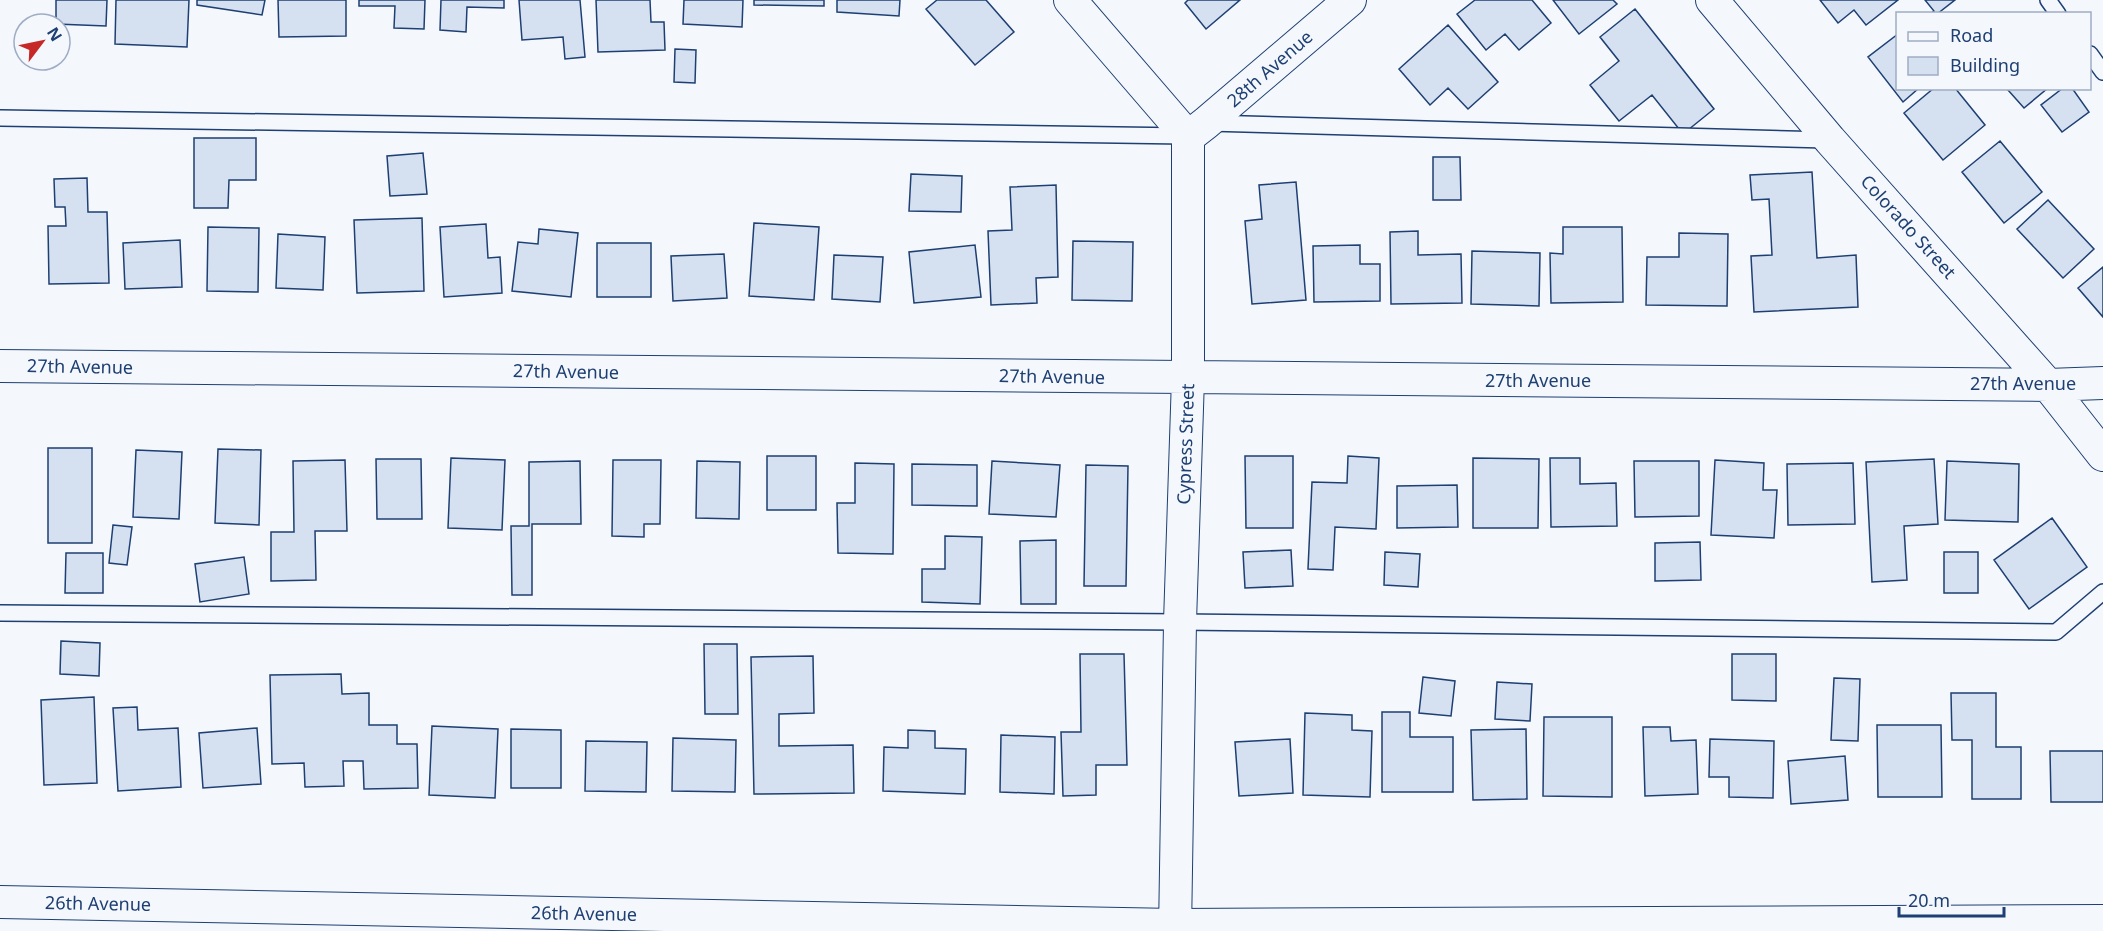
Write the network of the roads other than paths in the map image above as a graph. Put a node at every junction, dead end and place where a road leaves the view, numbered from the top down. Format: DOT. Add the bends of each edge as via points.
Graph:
graph roads {
  1 [pos="1070,0"];
  2 [pos="1350,0"];
  3 [pos="1712,0"];
  4 [pos="2091,55"];
  5 [pos="2103,72"];
  6 [pos="0,118"];
  7 [pos="1197,130"];
  8 [pos="1830,140"];
  9 [pos="0,366"];
  10 [pos="1188,378"];
  11 [pos="2103,382"];
  12 [pos="2048,385"];
  13 [pos="2103,455"];
  14 [pos="2103,592"];
  15 [pos="0,613"];
  16 [pos="1180,622"];
  17 [pos="0,902"];
  18 [pos="2103,921"];
  19 [pos="1175,928"];
  1 -- 7 [label="street"];
  2 -- 7 [label="street, 28th Avenue"];
  3 -- 8 [label="street, Colorado Street"];
  4 -- 5 [label="lane"];
  6 -- 7 [label="lane"];
  7 -- 8 [label="lane"];
  7 -- 10 [label="street, Cypress Street"];
  8 -- 12 [label="street, Colorado Street"];
  9 -- 10 [label="street, 27th Avenue"];
  10 -- 12 [label="street, 27th Avenue"];
  10 -- 16 [label="street, Cypress Street"];
  11 -- 12 [label="street, 27th Avenue"];
  12 -- 13 [label="street, Colorado Street"];
  14 -- 16 [label="lane" via="2056,632"];
  15 -- 16 [label="lane"];
  16 -- 19 [label="street, Cypress Street"];
  17 -- 19 [label="street, 26th Avenue"];
  18 -- 19 [label="street, 26th Avenue"];
}
